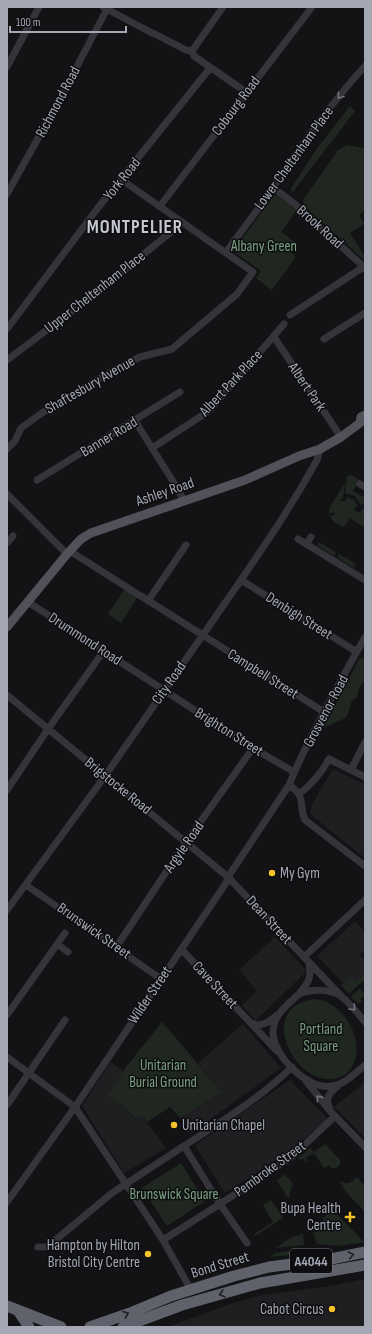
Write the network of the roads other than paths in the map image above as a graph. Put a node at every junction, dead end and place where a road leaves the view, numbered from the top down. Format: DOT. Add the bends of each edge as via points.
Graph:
graph roads {
  1 [pos="39,7"];
  2 [pos="312,7"];
  3 [pos="106,8"];
  4 [pos="219,9"];
  5 [pos="192,51"];
  6 [pos="365,66"];
  7 [pos="7,67"];
  8 [pos="210,68"];
  9 [pos="246,92"];
  10 [pos="122,180"];
  11 [pos="272,190"];
  12 [pos="7,194"];
  13 [pos="160,206"];
  14 [pos="182,223"];
  15 [pos="226,252"];
  16 [pos="365,267"];
  17 [pos="365,313"];
  18 [pos="290,315"];
  19 [pos="284,324"];
  20 [pos="7,329"];
  21 [pos="274,337"];
  22 [pos="324,339"];
  23 [pos="7,360"];
  24 [pos="180,392"];
  25 [pos="135,421"];
  26 [pos="363,421"];
  27 [pos="341,437"];
  28 [pos="7,448"];
  29 [pos="152,448"];
  30 [pos="320,449"];
  31 [pos="37,480"];
  32 [pos="7,494"];
  33 [pos="184,501"];
  34 [pos="13,536"];
  35 [pos="311,537"];
  36 [pos="298,539"];
  37 [pos="7,543"];
  38 [pos="306,544"];
  39 [pos="186,545"];
  40 [pos="69,552"];
  41 [pos="241,580"];
  42 [pos="365,580"];
  43 [pos="148,601"];
  44 [pos="28,602"];
  45 [pos="7,627"];
  46 [pos="202,635"];
  47 [pos="365,637"];
  48 [pos="103,652"];
  49 [pos="357,652"];
  50 [pos="164,690"];
  51 [pos="7,695"];
  52 [pos="324,712"];
  53 [pos="48,729"];
  54 [pos="365,742"];
  55 [pos="253,748"];
  56 [pos="351,770"];
  57 [pos="294,772"];
  58 [pos="105,776"];
  59 [pos="365,777"];
  60 [pos="289,785"];
  61 [pos="7,790"];
  62 [pos="299,794"];
  63 [pos="186,842"];
  64 [pos="365,866"];
  65 [pos="228,877"];
  66 [pos="26,885"];
  67 [pos="365,900"];
  68 [pos="7,910"];
  69 [pos="65,933"];
  70 [pos="57,944"];
  71 [pos="117,946"];
  72 [pos="181,949"];
  73 [pos="68,952"];
  74 [pos="304,957"];
  75 [pos="309,963"];
  76 [pos="161,979"];
  77 [pos="298,995"];
  78 [pos="342,997"];
  79 [pos="278,1014"];
  80 [pos="7,1015"];
  81 [pos="65,1020"];
  82 [pos="249,1022"];
  83 [pos="365,1022"];
  84 [pos="51,1026"];
  85 [pos="57,1031"];
  86 [pos="280,1054"];
  87 [pos="7,1057"];
  88 [pos="365,1065"];
  89 [pos="292,1067"];
  90 [pos="28,1073"];
  91 [pos="304,1078"];
  92 [pos="340,1084"];
  93 [pos="7,1104"];
  94 [pos="75,1107"];
  95 [pos="333,1114"];
  96 [pos="184,1146"];
  97 [pos="365,1146"];
  98 [pos="126,1183"];
  99 [pos="7,1202"];
  100 [pos="220,1204"];
  101 [pos="162,1240"];
  102 [pos="247,1243"];
  103 [pos="38,1247"];
  104 [pos="365,1252"];
  105 [pos="365,1264"];
  106 [pos="191,1290"];
  107 [pos="7,1306"];
  108 [pos="19,1312"];
  109 [pos="29,1327"];
  110 [pos="61,1327"];
  111 [pos="90,1327"];
  112 [pos="123,1327"];
  1 -- 7 [label="street"];
  2 -- 9 [label="street, Cobourg Road"];
  3 -- 5 [label="street, Richmond Road"];
  3 -- 12 [label="street, Richmond Road" via="61,97"];
  4 -- 5 [label="street"];
  5 -- 8 [label="street, Richmond Road" via="194,56"];
  6 -- 11 [label="street, Lower Cheltenham Place, one-way" via="309,135"];
  8 -- 9 [label="street, Richmond Road"];
  8 -- 10 [label="street, York Road"];
  9 -- 13 [label="street, Cobourg Road"];
  10 -- 13 [label="street"];
  10 -- 20 [label="street, York Road" via="97,209"];
  11 -- 15 [label="street, Lower Cheltenham Place"];
  11 -- 16 [label="street, Brook Road" via="275,189 296,205"];
  13 -- 14 [label="street"];
  14 -- 15 [label="street"];
  14 -- 23 [label="street, Upper Cheltenham Place" via="96,293"];
  15 -- 28 [label="street, Shaftesbury Avenue" via="253,272 236,294 172,349 140,357 42,412 21,428"];
  16 -- 18 [label="street"];
  17 -- 22 [label="street"];
  19 -- 21 [label="street, Albert Park Place"];
  21 -- 27 [label="street, Albert Park"];
  21 -- 29 [label="street, Albert Park Place" via="209,410"];
  24 -- 25 [label="street, Banner Road"];
  25 -- 29 [label="street"];
  25 -- 31 [label="street, Banner Road"];
  26 -- 27 [label="main road, Ashley Road"];
  27 -- 30 [label="main road, Ashley Road"];
  29 -- 33 [label="street"];
  30 -- 33 [label="main road, Ashley Road" via="245,480"];
  30 -- 41 [label="street, City Road" via="317,460 301,488"];
  32 -- 40 [label="street, Campbell Street"];
  33 -- 40 [label="main road, Ashley Road" via="91,533"];
  34 -- 37 [label="street"];
  35 -- 38 [label="street"];
  36 -- 38 [label="street"];
  38 -- 42 [label="street"];
  39 -- 43 [label="street"];
  40 -- 43 [label="street, Campbell Street"];
  40 -- 44 [label="main road, Ashley Road"];
  41 -- 46 [label="street, City Road"];
  41 -- 49 [label="street, Denbigh Street"];
  43 -- 46 [label="street, Campbell Street"];
  44 -- 45 [label="main road, Ashley Road"];
  44 -- 48 [label="street, Drummond Road"];
  46 -- 50 [label="street, City Road"];
  46 -- 52 [label="street, Campbell Street"];
  47 -- 49 [label="street, Grosvenor Road"];
  48 -- 50 [label="street, Drummond Road"];
  48 -- 53 [label="street"];
  49 -- 52 [label="street, Grosvenor Road"];
  50 -- 55 [label="street, Brighton Street"];
  50 -- 58 [label="street, City Road"];
  51 -- 53 [label="street, Brigstocke Road"];
  52 -- 57 [label="street, Grosvenor Road"];
  53 -- 58 [label="street, Brigstocke Road"];
  53 -- 61 [label="street"];
  54 -- 56 [label="street"];
  55 -- 57 [label="street, Brighton Street"];
  55 -- 63 [label="street, Argyle Road"];
  56 -- 59 [label="street"];
  56 -- 62 [label="street" via="329,759 321,774"];
  57 -- 60 [label="street, Grosvenor Road"];
  58 -- 63 [label="street, Brigstocke Road"];
  58 -- 66 [label="street, City Road"];
  60 -- 62 [label="street"];
  60 -- 65 [label="street, Wilder Street"];
  62 -- 64 [label="street" via="305,820"];
  63 -- 65 [label="street, Brigstocke Road"];
  63 -- 71 [label="street, Argyle Road"];
  65 -- 72 [label="street, Wilder Street"];
  65 -- 74 [label="street, Dean Street"];
  66 -- 68 [label="street, City Road"];
  66 -- 71 [label="street, Brunswick Street"];
  67 -- 74 [label="street"];
  69 -- 70 [label="street"];
  70 -- 73 [label="street"];
  70 -- 80 [label="street"];
  71 -- 76 [label="street, Brunswick Street"];
  72 -- 76 [label="street, Wilder Street"];
  72 -- 82 [label="street, Cave Street"];
  74 -- 75 [label="street, Dean Street"];
  75 -- 77 [label="street" via="310,979"];
  75 -- 78 [label="street"];
  76 -- 94 [label="street, Wilder Street"];
  77 -- 78 [label="street" via="318,990"];
  77 -- 79 [label="street"];
  78 -- 83 [label="street, one-way"];
  79 -- 82 [label="street" via="260,1025"];
  79 -- 86 [label="street" via="273,1034"];
  81 -- 85 [label="street"];
  82 -- 86 [label="street"];
  84 -- 85 [label="street"];
  85 -- 90 [label="street"];
  86 -- 89 [label="street"];
  87 -- 90 [label="street"];
  88 -- 92 [label="street"];
  89 -- 91 [label="street"];
  89 -- 96 [label="street" via="241,1109"];
  90 -- 93 [label="street"];
  90 -- 94 [label="street"];
  91 -- 92 [label="street" via="324,1086"];
  95 -- 91 [label="street, one-way"];
  92 -- 95 [label="street" via="328,1097 328,1105"];
  94 -- 98 [label="street"];
  94 -- 99 [label="street, Wilder Street"];
  95 -- 97 [label="street"];
  95 -- 100 [label="street, Pembroke Street" via="293,1156"];
  96 -- 98 [label="street"];
  96 -- 100 [label="street"];
  98 -- 101 [label="street"];
  98 -- 103 [label="street" via="47,1247"];
  100 -- 101 [label="street"];
  100 -- 102 [label="street"];
  101 -- 106 [label="street"];
  106 -- 104 [label="highway, Bond Street / A4044, one-way" via="264,1268"];
  105 -- 112 [label="highway, Bond Street / A4044, one-way" via="260,1284 182,1305"];
  111 -- 106 [label="highway, Bond Street / A4044, one-way"];
  107 -- 108 [label="highway"];
  108 -- 109 [label="highway"];
  108 -- 110 [label="highway"];
}
